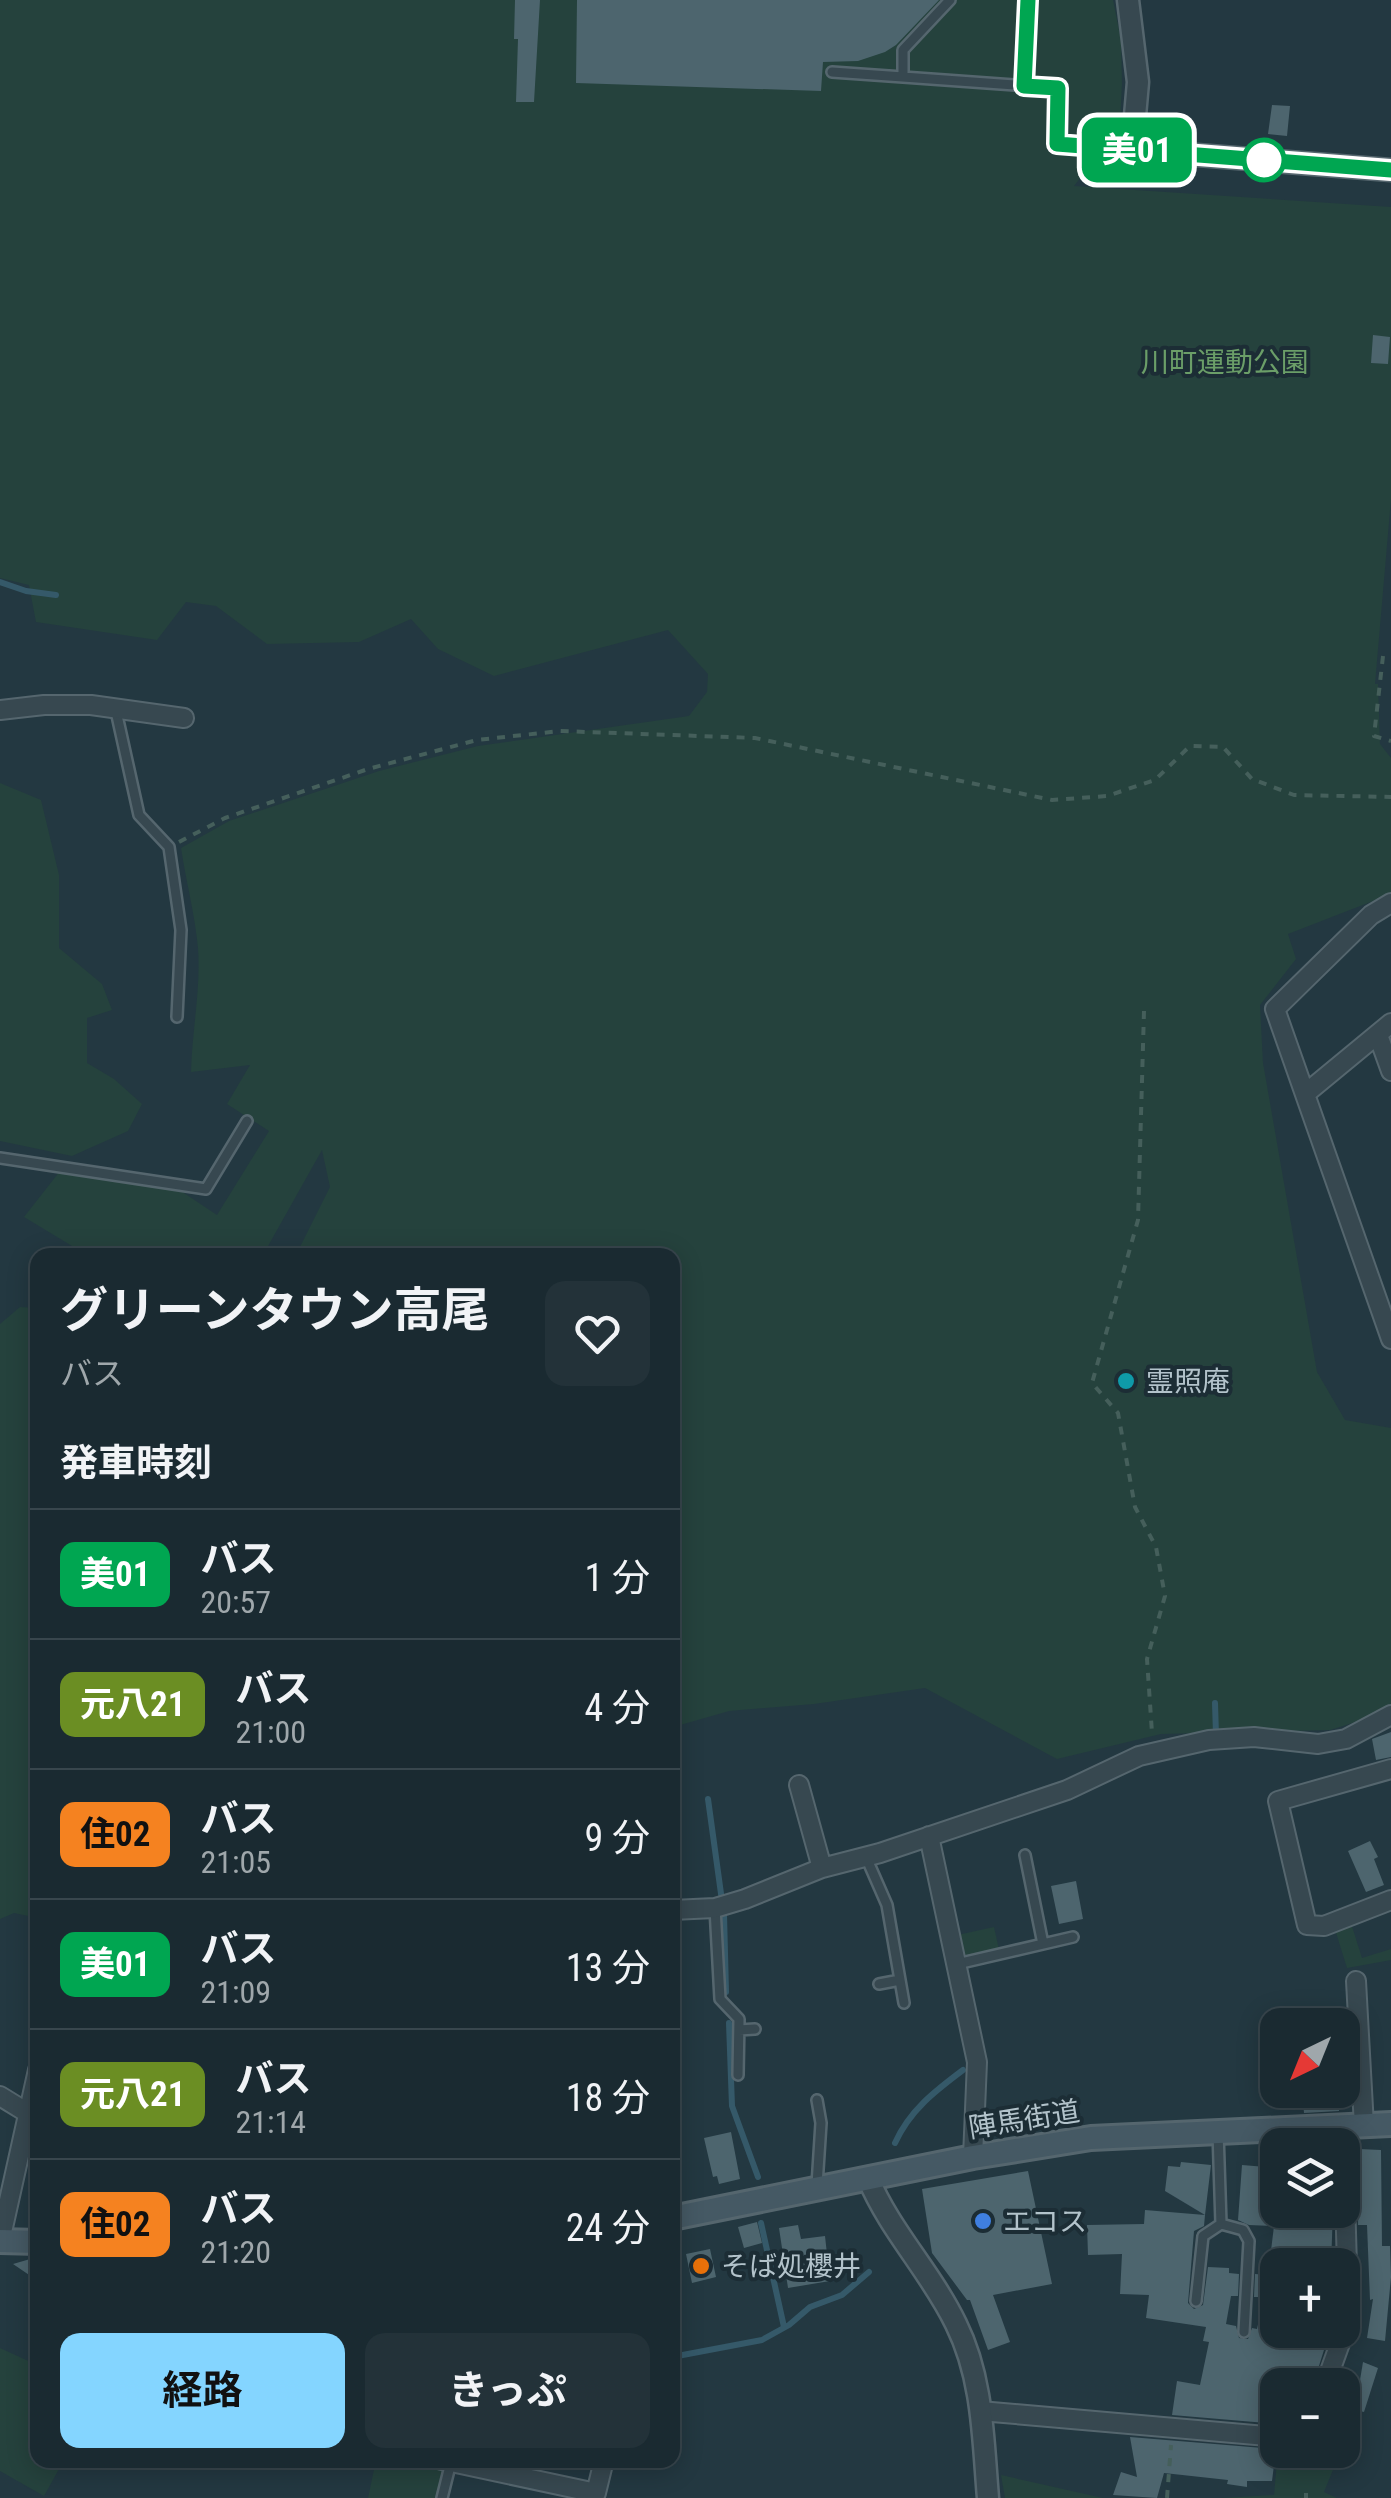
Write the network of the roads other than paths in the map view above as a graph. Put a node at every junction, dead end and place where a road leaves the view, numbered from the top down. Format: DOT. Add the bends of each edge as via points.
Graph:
graph roads {
  1 [pos="950,0"];
  2 [pos="1028,0"];
  3 [pos="1128,0"];
  4 [pos="832,72"];
  5 [pos="903,77"];
  6 [pos="1024,86"];
  7 [pos="1132,150"];
  8 [pos="1391,170"];
  9 [pos="0,710"];
  10 [pos="116,711"];
  11 [pos="184,718"];
  12 [pos="1391,903"];
  13 [pos="177,1017"];
  14 [pos="1385,1029"];
  15 [pos="1391,1071"];
  16 [pos="1304,1094"];
  17 [pos="248,1121"];
  18 [pos="0,1158"];
  19 [pos="1391,1339"];
  20 [pos="1391,1715"];
  21 [pos="1391,1768"];
  22 [pos="799,1785"];
  23 [pos="928,1836"];
  24 [pos="1025,1855"];
  25 [pos="866,1857"];
  26 [pos="822,1868"];
  27 [pos="1391,1900"];
  28 [pos="715,1908"];
  29 [pos="680,1910"];
  30 [pos="1073,1937"];
  31 [pos="1043,1944"];
  32 [pos="957,1964"];
  33 [pos="900,1980"];
  34 [pos="1356,1980"];
  35 [pos="879,1984"];
  36 [pos="904,2003"];
  37 [pos="1353,2008"];
  38 [pos="756,2029"];
  39 [pos="738,2030"];
  40 [pos="738,2075"];
  41 [pos="0,2096"];
  42 [pos="30,2098"];
  43 [pos="817,2100"];
  44 [pos="1353,2108"];
  45 [pos="26,2112"];
  46 [pos="1391,2124"];
  47 [pos="1354,2126"];
  48 [pos="1218,2132"];
  49 [pos="973,2156"];
  50 [pos="868,2178"];
  51 [pos="817,2188"];
  52 [pos="680,2216"];
  53 [pos="1221,2224"];
  54 [pos="0,2241"];
  55 [pos="30,2242"];
  56 [pos="1196,2301"];
  57 [pos="1244,2332"];
  58 [pos="1331,2368"];
  59 [pos="980,2412"];
  60 [pos="1260,2436"];
  61 [pos="445,2468"];
  62 [pos="479,2468"];
  63 [pos="602,2468"];
  64 [pos="596,2493"];
  65 [pos="442,2498"];
  66 [pos="615,2498"];
  67 [pos="988,2498"];
  1 -- 5 [label="lane" via="903,50"];
  2 -- 6 [label="lane"];
  3 -- 7 [label="street" via="1138,82"];
  4 -- 5 [label="lane"];
  5 -- 6 [label="lane"];
  6 -- 7 [label="lane" via="1058,88 1057,144"];
  7 -- 8 [label="street"];
  9 -- 10 [label="street" via="92,705"];
  10 -- 11 [label="street"];
  10 -- 13 [label="lane" via="139,815 169,847 182,930"];
  12 -- 16 [label="street" via="1274,1009"];
  14 -- 15 [label="street"];
  14 -- 16 [label="street"];
  16 -- 19 [label="street"];
  17 -- 18 [label="lane" via="206,1189"];
  20 -- 23 [label="street" via="1346,1739 1318,1744 1239,1738 1154,1752 1067,1790"];
  21 -- 27 [label="street" via="1278,1801 1308,1925 1324,1926"];
  22 -- 26 [label="street"];
  23 -- 25 [label="street"];
  23 -- 32 [label="street"];
  24 -- 31 [label="lane"];
  25 -- 26 [label="street"];
  25 -- 33 [label="lane" via="886,1906"];
  26 -- 28 [label="street"];
  28 -- 29 [label="street"];
  28 -- 39 [label="lane" via="720,1998 739,2018"];
  30 -- 31 [label="lane"];
  31 -- 32 [label="lane"];
  32 -- 49 [label="street" via="977,2062"];
  33 -- 35 [label="lane"];
  33 -- 36 [label="lane"];
  34 -- 37 [label="street"];
  38 -- 39 [label="lane"];
  39 -- 40 [label="lane"];
  41 -- 45 [label="street"];
  42 -- 45 [label="street"];
  43 -- 51 [label="lane"];
  44 -- 47 [label="street"];
  45 -- 54 [label="street"];
  46 -- 47 [label="main road, 陣馬街道"];
  47 -- 48 [label="main road, 陣馬街道"];
  47 -- 58 [label="street" via="1348,2302"];
  48 -- 49 [label="main road, 陣馬街道" via="1090,2138"];
  48 -- 53 [label="lane"];
  49 -- 50 [label="main road, 陣馬街道"];
  50 -- 51 [label="main road, 陣馬街道"];
  50 -- 59 [label="street" via="954,2320"];
  51 -- 52 [label="main road, 陣馬街道"];
  53 -- 56 [label="lane" via="1203,2236"];
  53 -- 57 [label="lane" via="1243,2230 1249,2241"];
  54 -- 55 [label="main road"];
  59 -- 60 [label="street"];
  59 -- 67 [label="street"];
  61 -- 65 [label="lane"];
  62 -- 64 [label="street"];
  63 -- 64 [label="street"];
  64 -- 66 [label="street"];
}
